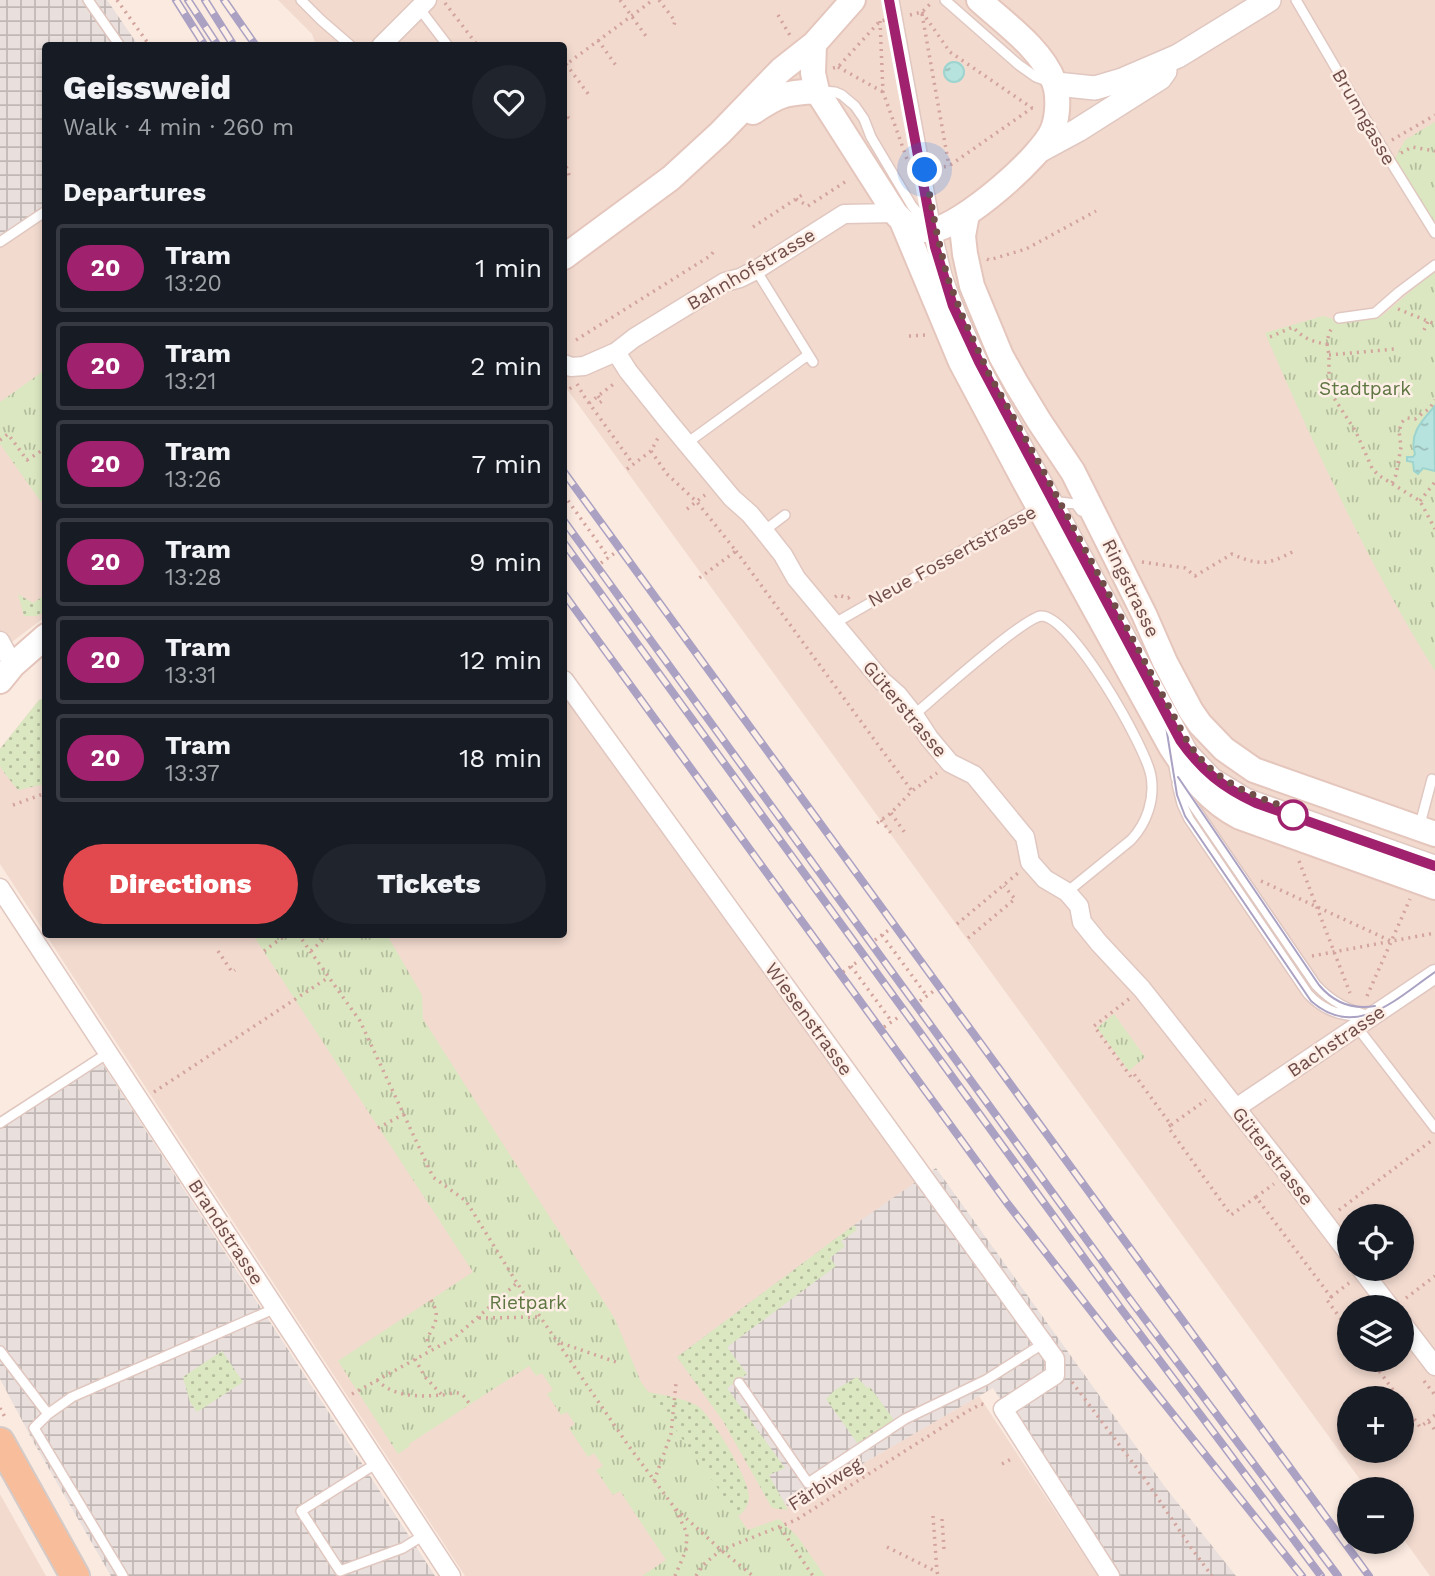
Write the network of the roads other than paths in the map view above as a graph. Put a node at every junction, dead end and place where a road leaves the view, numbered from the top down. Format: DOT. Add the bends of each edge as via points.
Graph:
graph roads {
  1 [pos="88,0"];
  2 [pos="300,0"];
  3 [pos="853,0"];
  4 [pos="894,0"];
  5 [pos="945,0"];
  6 [pos="979,0"];
  7 [pos="1269,0"];
  8 [pos="1296,0"];
  9 [pos="430,3"];
  10 [pos="117,42"];
  11 [pos="346,42"];
  12 [pos="386,42"];
  13 [pos="446,42"];
  14 [pos="814,44"];
  15 [pos="1178,56"];
  16 [pos="1056,84"];
  17 [pos="817,91"];
  18 [pos="720,134"];
  19 [pos="1041,149"];
  20 [pos="42,214"];
  21 [pos="967,214"];
  22 [pos="898,217"];
  23 [pos="936,229"];
  24 [pos="1435,233"];
  25 [pos="0,242"];
  26 [pos="567,255"];
  27 [pos="1435,265"];
  28 [pos="756,270"];
  29 [pos="962,315"];
  30 [pos="1339,318"];
  31 [pos="616,352"];
  32 [pos="1001,356"];
  33 [pos="567,365"];
  34 [pos="687,443"];
  35 [pos="1049,504"];
  36 [pos="785,515"];
  37 [pos="764,531"];
  38 [pos="1104,533"];
  39 [pos="835,623"];
  40 [pos="0,641"];
  41 [pos="41,646"];
  42 [pos="6,673"];
  43 [pos="567,684"];
  44 [pos="1160,692"];
  45 [pos="914,715"];
  46 [pos="1171,747"];
  47 [pos="1432,779"];
  48 [pos="1427,831"];
  49 [pos="1435,860"];
  50 [pos="0,888"];
  51 [pos="1424,888"];
  52 [pos="1067,891"];
  53 [pos="1435,974"];
  54 [pos="1365,1022"];
  55 [pos="108,1053"];
  56 [pos="1236,1108"];
  57 [pos="0,1123"];
  58 [pos="1435,1128"];
  59 [pos="1337,1238"];
  60 [pos="1363,1281"];
  61 [pos="1385,1295"];
  62 [pos="276,1308"];
  63 [pos="1414,1339"];
  64 [pos="1044,1343"];
  65 [pos="0,1351"];
  66 [pos="1435,1366"];
  67 [pos="738,1383"];
  68 [pos="48,1414"];
  69 [pos="0,1442"];
  70 [pos="377,1463"];
  71 [pos="424,1535"];
  72 [pos="75,1576"];
  73 [pos="123,1576"];
  74 [pos="451,1576"];
  75 [pos="1110,1576"];
  1 -- 10 [label="lane"];
  2 -- 11 [label="lane"];
  3 -- 14 [label="main road"];
  4 -- 23 [label="lane"];
  5 -- 16 [label="lane" via="1019,65"];
  6 -- 16 [label="main road" via="1023,39"];
  7 -- 15 [label="street"];
  8 -- 24 [label="lane, Brunngasse"];
  9 -- 12 [label="street"];
  9 -- 13 [label="lane"];
  14 -- 17 [label="main road"];
  14 -- 18 [label="main road" via="781,70"];
  15 -- 16 [label="street" via="1095,88"];
  15 -- 19 [label="street" via="1160,78"];
  16 -- 19 [label="main road" via="1053,130"];
  17 -- 18 [label="main road" via="776,97"];
  17 -- 22 [label="main road, Ringstrasse"];
  17 -- 23 [label="lane" via="835,92 855,106 912,206"];
  18 -- 26 [label="main road" via="671,178"];
  19 -- 21 [label="main road"];
  20 -- 25 [label="lane"];
  21 -- 23 [label="main road"];
  21 -- 32 [label="main road, Ringstrasse" via="963,236 970,275"];
  22 -- 23 [label="main road" via="923,229"];
  22 -- 28 [label="street, Bahnhofstrasse" via="844,214"];
  22 -- 35 [label="main road, Ringstrasse" via="961,362"];
  23 -- 29 [label="lane"];
  27 -- 30 [label="lane" via="1375,313"];
  28 -- 31 [label="street, Bahnhofstrasse" via="725,282"];
  28 -- 34 [label="lane" via="811,359"];
  29 -- 32 [label="lane"];
  29 -- 35 [label="lane"];
  31 -- 33 [label="street, Bahnhofstrasse" via="584,366"];
  31 -- 34 [label="street, Güterstrasse"];
  32 -- 38 [label="main road, Ringstrasse" via="1073,472"];
  34 -- 37 [label="street, Güterstrasse"];
  35 -- 38 [label="lane, Neue Fossertstrasse" via="1076,504"];
  35 -- 39 [label="lane, Neue Fossertstrasse"];
  35 -- 44 [label="lane"];
  35 -- 46 [label="main road, Ringstrasse"];
  36 -- 37 [label="lane"];
  37 -- 39 [label="street, Güterstrasse"];
  38 -- 48 [label="main road, Ringstrasse" via="1171,674 1214,740 1257,771"];
  39 -- 45 [label="street, Güterstrasse"];
  40 -- 42 [label="street"];
  41 -- 42 [label="main road"];
  43 -- 64 [label="street, Wiesenstrasse"];
  44 -- 46 [label="lane"];
  44 -- 49 [label="lane" via="1192,749 1228,783"];
  45 -- 52 [label="street, Güterstrasse" via="950,763 974,775 1025,837 1030,862 1045,879"];
  45 -- 52 [label="lane" via="1022,626 1041,617 1055,621 1093,665 1112,696 1143,752 1152,786 1139,831"];
  46 -- 51 [label="main road, Ringstrasse" via="1203,790 1230,812"];
  46 -- 54 [label="lane" via="1176,778 1316,985"];
  47 -- 48 [label="lane"];
  50 -- 55 [label="street, Brandstrasse"];
  52 -- 56 [label="street, Güterstrasse" via="1079,906 1082,922"];
  53 -- 54 [label="street, Bachstrasse"];
  54 -- 56 [label="street, Bachstrasse"];
  54 -- 58 [label="lane"];
  55 -- 57 [label="lane"];
  55 -- 62 [label="street, Brandstrasse"];
  56 -- 59 [label="street, Güterstrasse"];
  60 -- 61 [label="street"];
  62 -- 68 [label="lane" via="72,1397"];
  62 -- 70 [label="street, Brandstrasse"];
  63 -- 66 [label="street"];
  64 -- 67 [label="lane" via="986,1380 905,1419 808,1483"];
  64 -- 75 [label="street, Wiesenstrasse" via="1055,1359 1055,1375 1003,1409"];
  65 -- 68 [label="lane"];
  68 -- 73 [label="lane" via="34,1428"];
  69 -- 72 [label="main road"];
  70 -- 71 [label="street, Brandstrasse"];
  70 -- 71 [label="lane" via="301,1511 320,1541 340,1571 403,1548"];
  71 -- 74 [label="street, Brandstrasse"];
}
